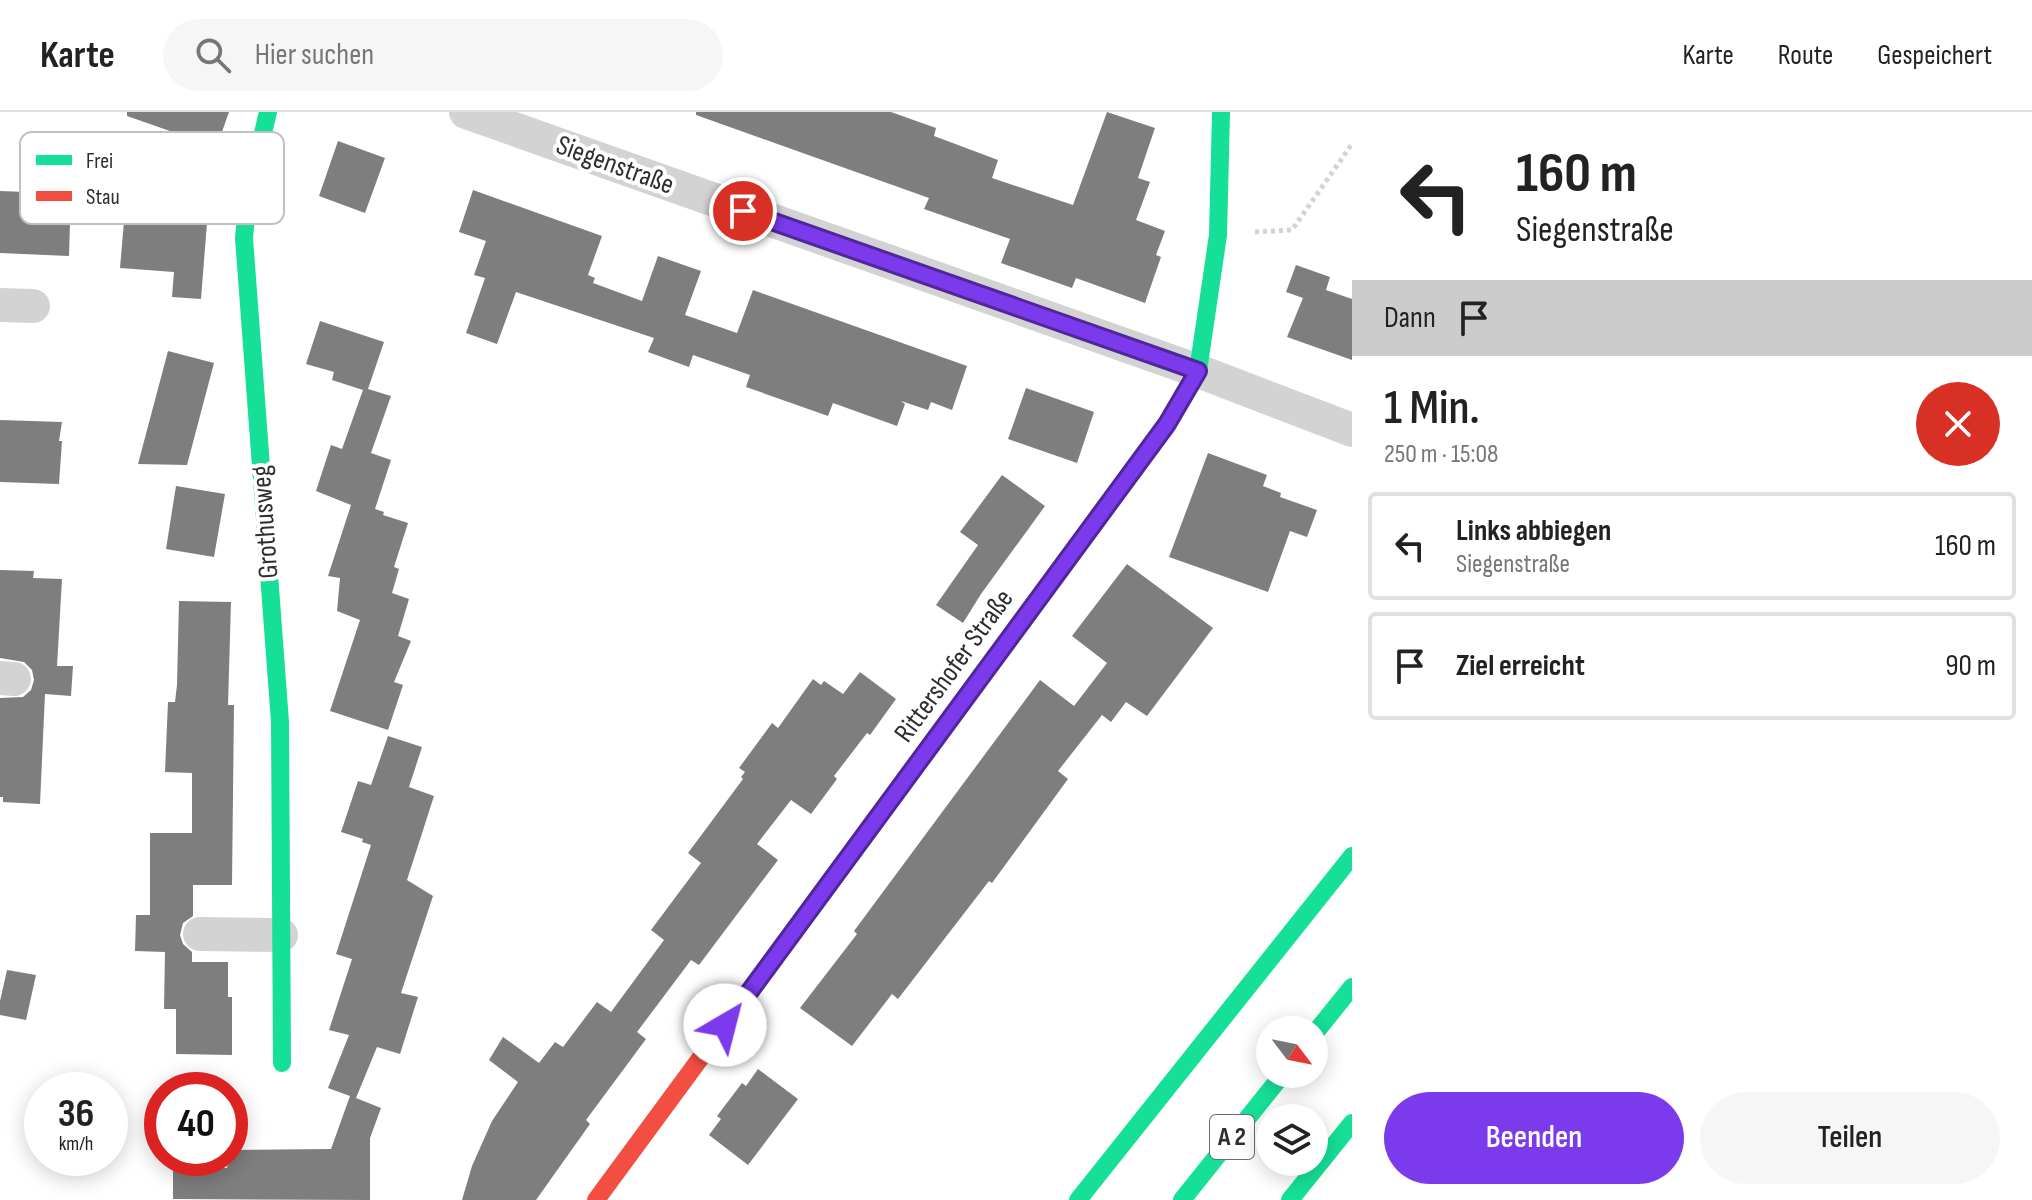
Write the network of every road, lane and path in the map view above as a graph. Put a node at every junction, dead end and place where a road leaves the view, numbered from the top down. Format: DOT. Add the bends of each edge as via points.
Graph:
graph roads {
  1 [pos="268,112"];
  2 [pos="466,112"];
  3 [pos="1221,112"];
  4 [pos="263,132"];
  5 [pos="1352,144"];
  6 [pos="245,224"];
  7 [pos="1218,235"];
  8 [pos="1198,371"];
  9 [pos="1352,430"];
  10 [pos="1352,856"];
  11 [pos="200,934"];
  12 [pos="281,935"];
  13 [pos="1352,987"];
  14 [pos="1328,1017"];
  15 [pos="282,1063"];
  16 [pos="1272,1088"];
  17 [pos="1352,1123"];
  18 [pos="596,1200"];
  19 [pos="1078,1200"];
  20 [pos="1182,1200"];
  21 [pos="1290,1200"];
  1 -- 4 [label="main road, Grothusweg"];
  2 -- 8 [label="street, Siegenstraße"];
  3 -- 7 [label="main road, Rittershofer Straße"];
  5 -- 7 [label="path" via="1292,230"];
  6 -- 12 [label="main road, Grothusweg" via="280,722"];
  7 -- 8 [label="main road, Rittershofer Straße"];
  8 -- 9 [label="street, Siegenstraße"];
  8 -- 18 [label="main road, Rittershofer Straße" via="1167,424"];
  10 -- 19 [label="main road"];
  11 -- 12 [label="street"];
  12 -- 15 [label="main road, Grothusweg"];
  13 -- 14 [label="main road"];
  16 -- 20 [label="main road, A 2"];
  17 -- 21 [label="main road"];
}
